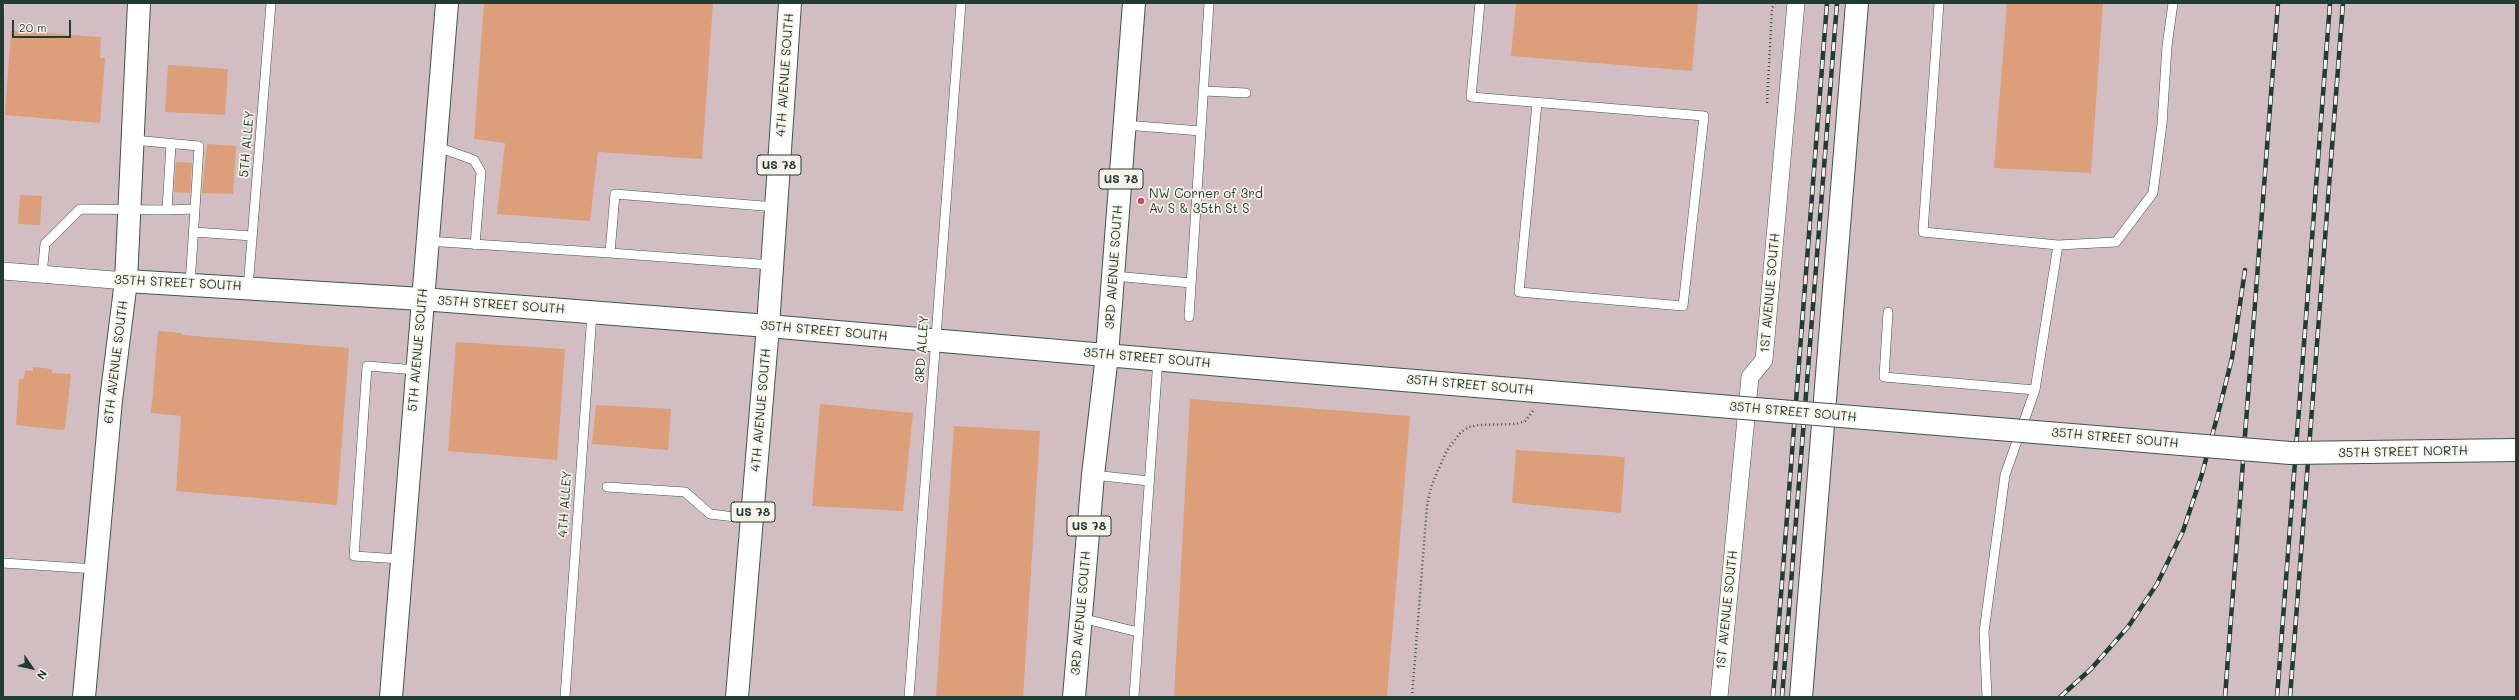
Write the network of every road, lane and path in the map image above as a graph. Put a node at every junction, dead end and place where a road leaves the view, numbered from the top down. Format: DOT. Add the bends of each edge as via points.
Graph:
graph roads {
  1 [pos="139,3"];
  2 [pos="271,3"];
  3 [pos="447,3"];
  4 [pos="790,3"];
  5 [pos="961,3"];
  6 [pos="1134,3"];
  7 [pos="1210,3"];
  8 [pos="1480,3"];
  9 [pos="1796,3"];
  10 [pos="1857,3"];
  11 [pos="1939,3"];
  12 [pos="2173,3"];
  13 [pos="1204,91"];
  14 [pos="1246,93"];
  15 [pos="1537,103"];
  16 [pos="1125,125"];
  17 [pos="1201,131"];
  18 [pos="133,140"];
  19 [pos="171,144"];
  20 [pos="435,146"];
  21 [pos="776,207"];
  22 [pos="195,209"];
  23 [pos="129,210"];
  24 [pos="167,210"];
  25 [pos="194,232"];
  26 [pos="252,236"];
  27 [pos="427,241"];
  28 [pos="475,244"];
  29 [pos="2058,246"];
  30 [pos="610,253"];
  31 [pos="772,265"];
  32 [pos="3,271"];
  33 [pos="42,274"];
  34 [pos="1114,276"];
  35 [pos="126,281"];
  36 [pos="1191,283"];
  37 [pos="190,284"];
  38 [pos="248,288"];
  39 [pos="422,299"];
  40 [pos="1888,312"];
  41 [pos="592,313"];
  42 [pos="1189,317"];
  43 [pos="768,326"];
  44 [pos="936,340"];
  45 [pos="1107,355"];
  46 [pos="1158,360"];
  47 [pos="416,370"];
  48 [pos="2035,390"];
  49 [pos="1748,404"];
  50 [pos="1538,405"];
  51 [pos="1824,409"];
  52 [pos="2516,450"];
  53 [pos="2290,453"];
  54 [pos="1093,475"];
  55 [pos="1149,481"];
  56 [pos="608,487"];
  57 [pos="752,519"];
  58 [pos="401,560"];
  59 [pos="3,563"];
  60 [pos="96,569"];
  61 [pos="1081,618"];
  62 [pos="1138,632"];
  63 [pos="84,697"];
  64 [pos="391,697"];
  65 [pos="565,697"];
  66 [pos="737,697"];
  67 [pos="909,697"];
  68 [pos="1074,697"];
  69 [pos="1134,697"];
  70 [pos="1412,697"];
  71 [pos="1719,697"];
  72 [pos="1801,697"];
  73 [pos="1987,697"];
  1 -- 18 [label="main road, 6TH AVENUE SOUTH"];
  2 -- 26 [label="lane, 5TH ALLEY"];
  3 -- 20 [label="main road, 5TH AVENUE SOUTH"];
  4 -- 21 [label="main road, 4TH AVENUE SOUTH / US 78"];
  5 -- 44 [label="lane, 3RD ALLEY"];
  6 -- 16 [label="main road, 3RD AVENUE SOUTH / US 78"];
  7 -- 13 [label="lane"];
  8 -- 15 [label="lane" via="1471,97"];
  9 -- 49 [label="street, 1ST AVENUE SOUTH" via="1764,360 1750,377"];
  10 -- 51 [label="main road"];
  11 -- 29 [label="lane" via="1923,232"];
  12 -- 29 [label="lane" via="2153,193 2116,242"];
  13 -- 14 [label="lane"];
  13 -- 17 [label="lane"];
  15 -- 15 [label="lane" via="1704,116 1683,306 1520,292"];
  16 -- 17 [label="lane"];
  16 -- 34 [label="main road, 3RD AVENUE SOUTH / US 78"];
  17 -- 36 [label="lane"];
  18 -- 19 [label="lane"];
  18 -- 23 [label="main road, 6TH AVENUE SOUTH"];
  19 -- 22 [label="lane" via="199,146"];
  19 -- 24 [label="lane"];
  20 -- 27 [label="main road, 5TH AVENUE SOUTH"];
  20 -- 28 [label="lane" via="474,160 481,172"];
  21 -- 30 [label="lane" via="615,194"];
  21 -- 31 [label="main road, 4TH AVENUE SOUTH / US 78"];
  22 -- 24 [label="lane"];
  22 -- 25 [label="lane"];
  23 -- 24 [label="lane"];
  23 -- 33 [label="lane" via="80,209 45,244"];
  23 -- 35 [label="main road, 6TH AVENUE SOUTH"];
  25 -- 26 [label="lane"];
  25 -- 37 [label="lane"];
  26 -- 38 [label="lane, 5TH ALLEY"];
  27 -- 28 [label="lane"];
  27 -- 39 [label="main road, 5TH AVENUE SOUTH"];
  28 -- 30 [label="lane"];
  29 -- 48 [label="lane"];
  30 -- 31 [label="lane"];
  31 -- 43 [label="main road, 4TH AVENUE SOUTH / US 78"];
  32 -- 33 [label="street, 35TH STREET SOUTH"];
  33 -- 35 [label="street, 35TH STREET SOUTH"];
  34 -- 36 [label="lane"];
  34 -- 45 [label="main road, 3RD AVENUE SOUTH / US 78"];
  35 -- 37 [label="main road, 35TH STREET SOUTH"];
  35 -- 60 [label="main road, 6TH AVENUE SOUTH" via="111,400"];
  36 -- 42 [label="lane"];
  37 -- 38 [label="main road, 35TH STREET SOUTH"];
  38 -- 39 [label="main road, 35TH STREET SOUTH"];
  39 -- 41 [label="main road, 35TH STREET SOUTH"];
  39 -- 47 [label="main road, 5TH AVENUE SOUTH"];
  40 -- 48 [label="lane" via="1884,377"];
  41 -- 43 [label="main road, 35TH STREET SOUTH"];
  41 -- 65 [label="lane, 4TH ALLEY"];
  43 -- 44 [label="main road, 35TH STREET SOUTH"];
  43 -- 57 [label="main road, 4TH AVENUE SOUTH / US 78"];
  44 -- 45 [label="main road, 35TH STREET SOUTH"];
  44 -- 67 [label="lane, 3RD ALLEY"];
  45 -- 46 [label="main road, 35TH STREET SOUTH"];
  45 -- 54 [label="main road, 3RD AVENUE SOUTH / US 78"];
  46 -- 53 [label="main road, 35TH STREET SOUTH, bridge"];
  46 -- 55 [label="lane"];
  47 -- 58 [label="main road, 5TH AVENUE SOUTH"];
  47 -- 58 [label="lane" via="367,366 354,556"];
  48 -- 73 [label="lane" via="2005,475 1984,632"];
  49 -- 51 [label="lane"];
  49 -- 71 [label="street, 1ST AVENUE SOUTH"];
  50 -- 70 [label="path" via="1524,421 1516,424 1469,427 1453,441 1441,463 1430,490 1427,506"];
  51 -- 72 [label="main road"];
  52 -- 53 [label="main road, 35TH STREET NORTH, bridge"];
  54 -- 55 [label="lane"];
  54 -- 61 [label="main road, 3RD AVENUE SOUTH / US 78"];
  55 -- 62 [label="lane"];
  56 -- 57 [label="lane" via="685,492 710,514"];
  57 -- 66 [label="main road, 4TH AVENUE SOUTH / US 78"];
  58 -- 64 [label="main road, 5TH AVENUE SOUTH"];
  59 -- 60 [label="lane"];
  60 -- 63 [label="main road, 6TH AVENUE SOUTH"];
  61 -- 62 [label="lane"];
  61 -- 68 [label="main road, 3RD AVENUE SOUTH / US 78"];
  62 -- 69 [label="lane"];
}
